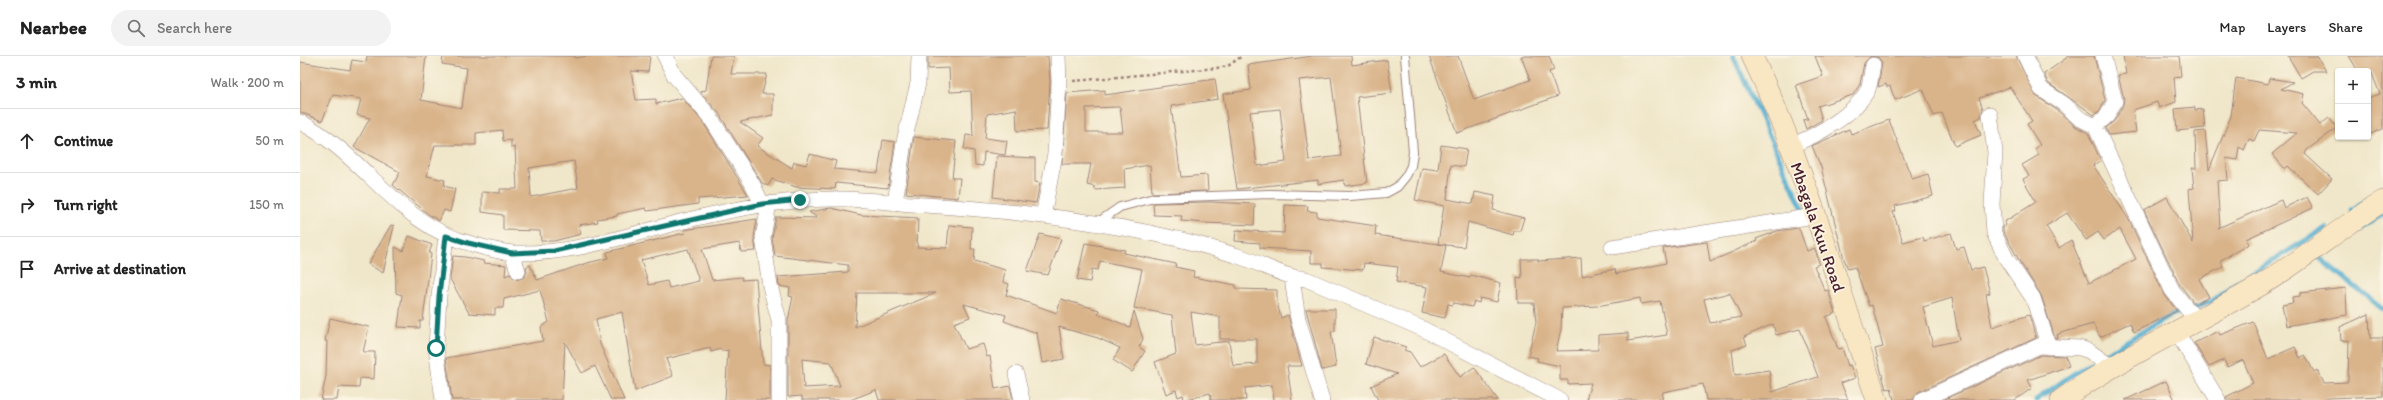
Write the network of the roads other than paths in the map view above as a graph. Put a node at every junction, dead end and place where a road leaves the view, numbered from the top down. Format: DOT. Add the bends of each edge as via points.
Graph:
graph roads {
  1 [pos="665,56"];
  2 [pos="919,56"];
  3 [pos="1058,56"];
  4 [pos="1405,56"];
  5 [pos="1752,56"];
  6 [pos="2025,56"];
  7 [pos="2103,56"];
  8 [pos="1873,65"];
  9 [pos="1990,114"];
  10 [pos="300,122"];
  11 [pos="2095,126"];
  12 [pos="1790,146"];
  13 [pos="2383,201"];
  14 [pos="766,203"];
  15 [pos="895,203"];
  16 [pos="1043,216"];
  17 [pos="1815,216"];
  18 [pos="1097,223"];
  19 [pos="446,236"];
  20 [pos="1612,247"];
  21 [pos="512,253"];
  22 [pos="518,270"];
  23 [pos="1292,278"];
  24 [pos="2197,321"];
  25 [pos="2176,331"];
  26 [pos="2049,346"];
  27 [pos="2113,368"];
  28 [pos="1016,374"];
  29 [pos="443,400"];
  30 [pos="779,400"];
  31 [pos="1022,400"];
  32 [pos="1322,400"];
  33 [pos="1560,400"];
  34 [pos="1877,400"];
  35 [pos="1922,400"];
  36 [pos="2061,400"];
  37 [pos="2218,400"];
  1 -- 14 [label="street" via="678,79 710,117"];
  2 -- 15 [label="street" via="918,83 904,142"];
  3 -- 16 [label="street" via="1059,82 1054,154"];
  4 -- 18 [label="lane" via="1413,152 1411,166 1397,187 1386,193 1363,196 1270,194 1154,198 1120,207"];
  5 -- 12 [label="street, Mbagala Kuu Road" via="1772,96"];
  6 -- 11 [label="street" via="2041,89 2064,104 2079,118"];
  7 -- 11 [label="street" via="2115,101 2107,116"];
  8 -- 12 [label="street" via="1869,88 1859,103 1840,119"];
  9 -- 26 [label="street" via="1995,152 1992,204 1994,233 2006,258 2033,298"];
  10 -- 19 [label="street" via="334,143 405,210"];
  11 -- 24 [label="street" via="2172,290"];
  12 -- 17 [label="street, Mbagala Kuu Road"];
  13 -- 24 [label="street" via="2262,284"];
  14 -- 15 [label="street" via="847,199"];
  14 -- 21 [label="street" via="583,246 554,251"];
  14 -- 30 [label="street" via="763,238 770,286 779,320"];
  15 -- 16 [label="street"];
  16 -- 18 [label="street"];
  17 -- 20 [label="street"];
  17 -- 34 [label="street, Mbagala Kuu Road"];
  18 -- 23 [label="street" via="1166,236 1243,258"];
  19 -- 21 [label="street"];
  19 -- 29 [label="street" via="436,348"];
  21 -- 22 [label="street"];
  23 -- 32 [label="street" via="1298,319"];
  23 -- 33 [label="street" via="1306,279 1370,305 1493,364"];
  24 -- 25 [label="street"];
  25 -- 27 [label="street"];
  25 -- 37 [label="street"];
  26 -- 27 [label="street" via="2089,351"];
  26 -- 35 [label="street" via="2039,346"];
  27 -- 36 [label="street"];
  28 -- 31 [label="street"];
}
